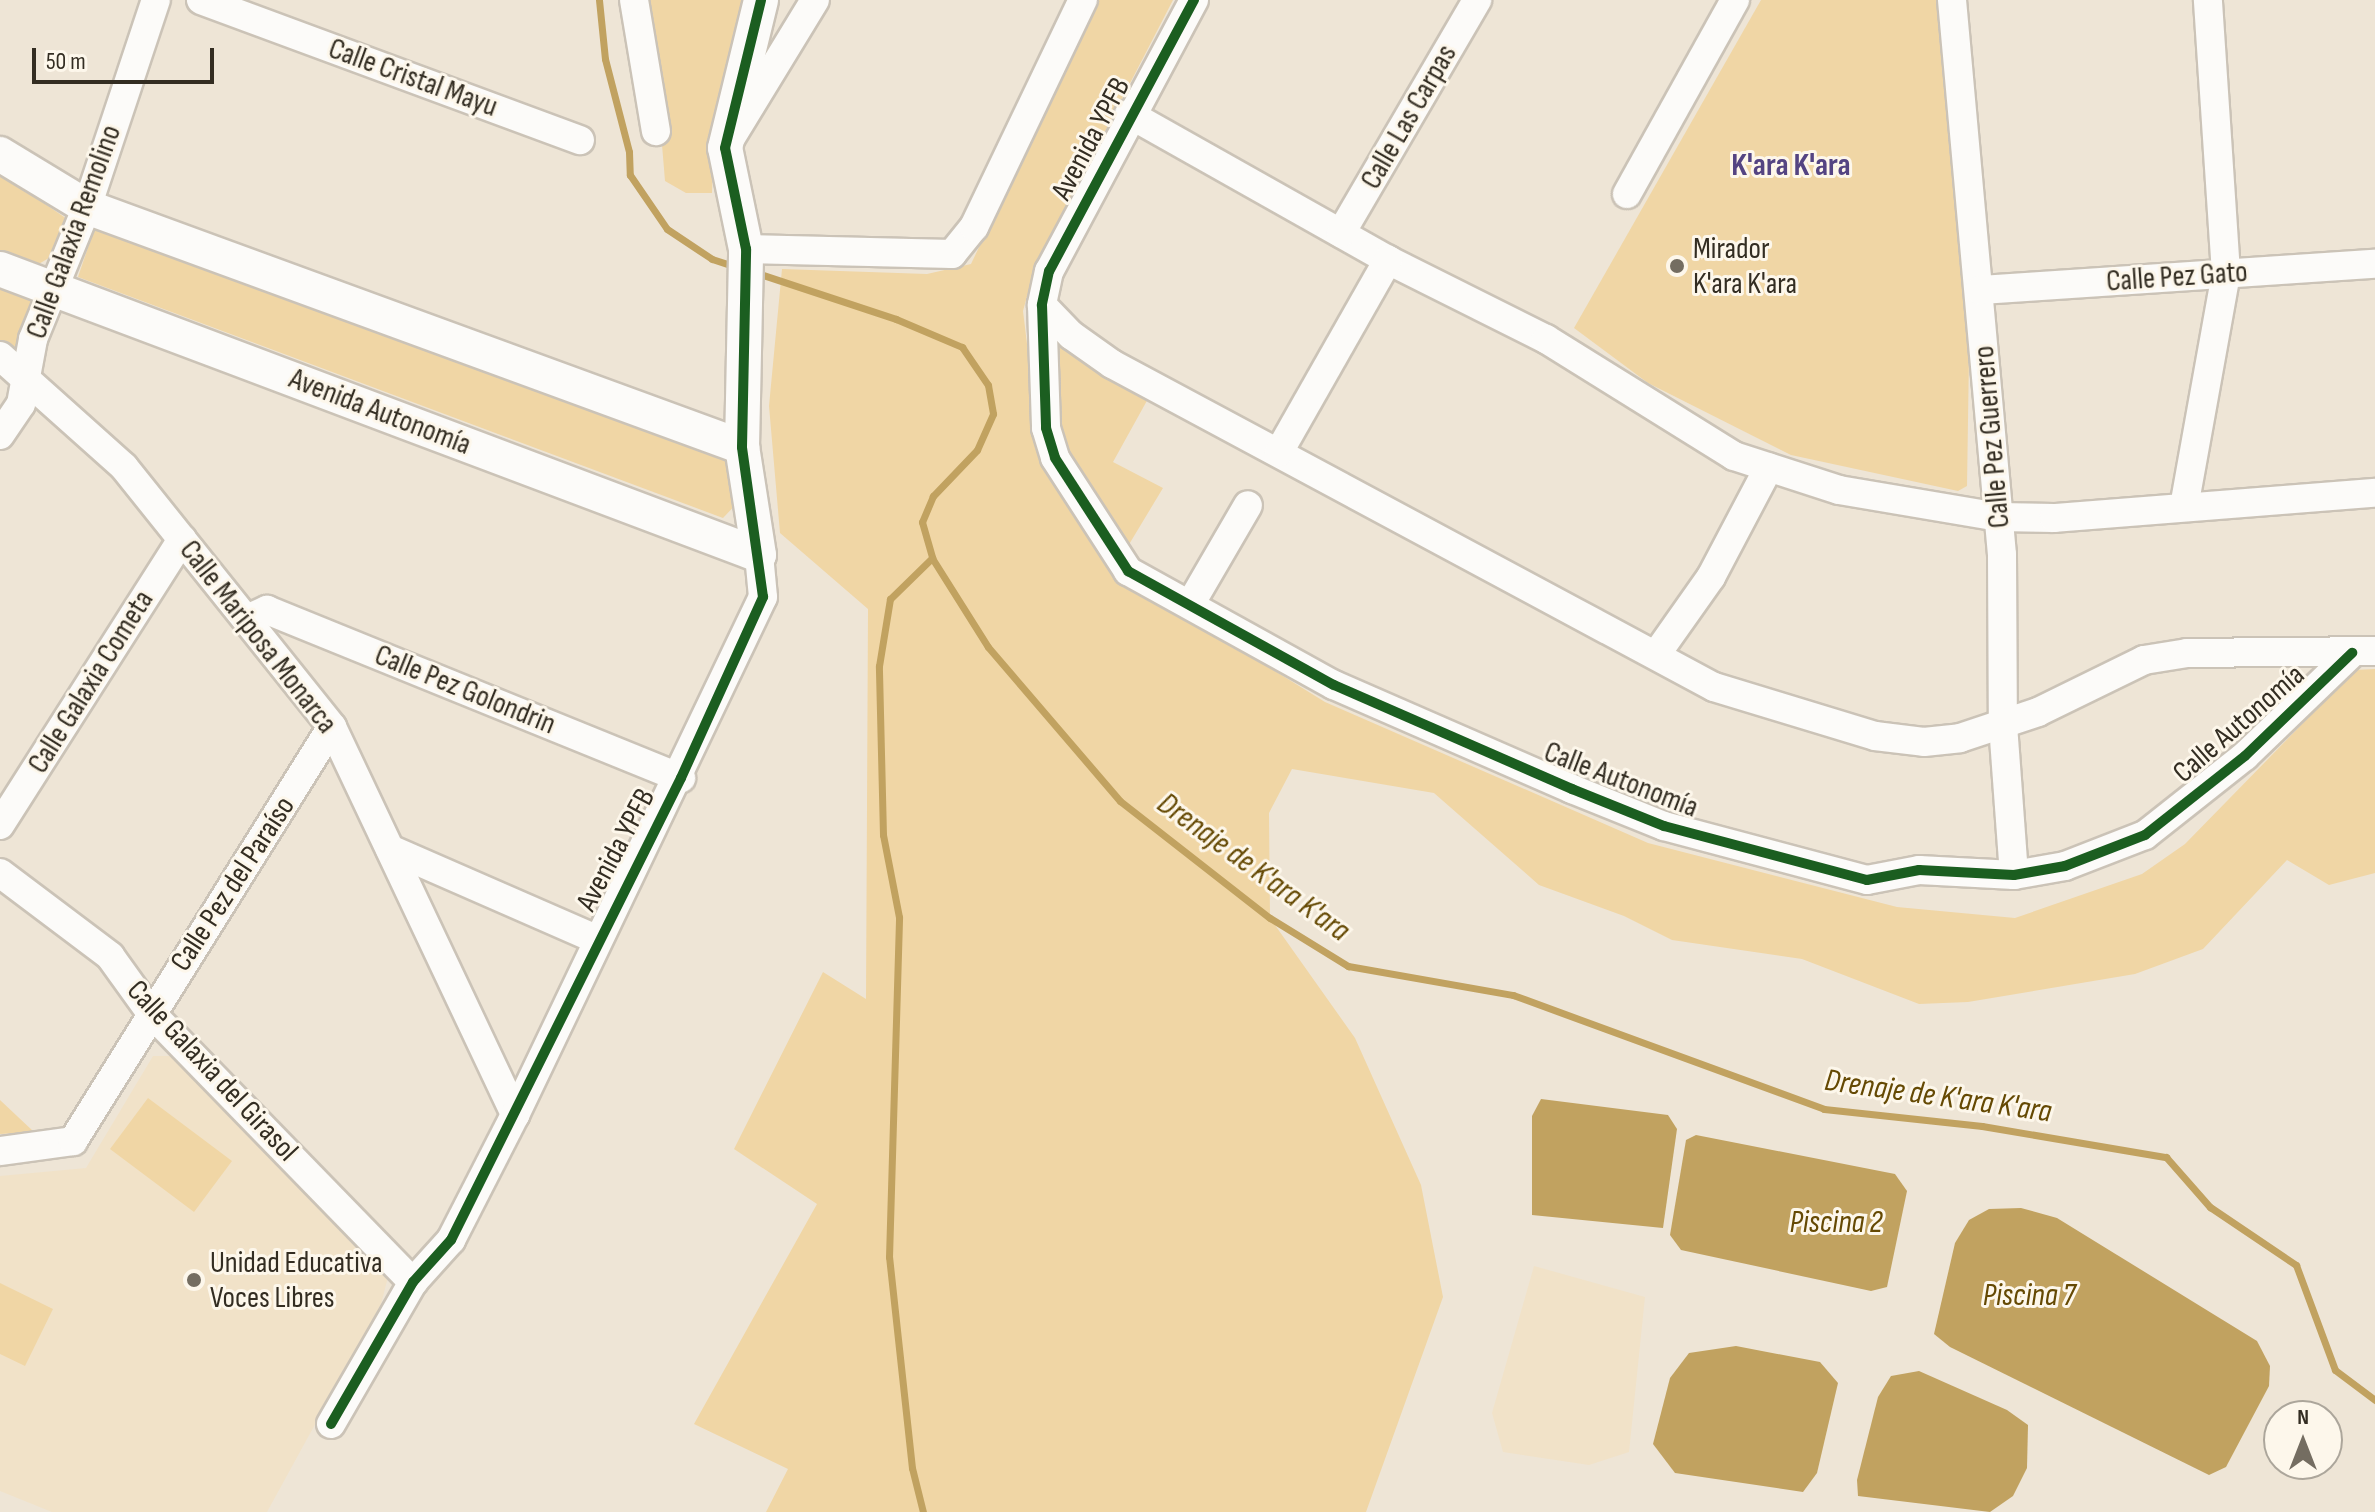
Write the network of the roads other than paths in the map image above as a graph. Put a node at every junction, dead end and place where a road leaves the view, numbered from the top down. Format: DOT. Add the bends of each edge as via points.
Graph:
graph roads {
  1 [pos="156,0"];
  2 [pos="201,0"];
  3 [pos="634,0"];
  4 [pos="761,0"];
  5 [pos="815,0"];
  6 [pos="1083,0"];
  7 [pos="1194,0"];
  8 [pos="1477,0"];
  9 [pos="1735,0"];
  10 [pos="1952,0"];
  11 [pos="2208,0"];
  12 [pos="1129,114"];
  13 [pos="656,131"];
  14 [pos="580,140"];
  15 [pos="725,148"];
  16 [pos="0,154"];
  17 [pos="1627,194"];
  18 [pos="87,207"];
  19 [pos="1341,233"];
  20 [pos="1388,260"];
  21 [pos="2375,264"];
  22 [pos="746,265"];
  23 [pos="0,269"];
  24 [pos="2226,273"];
  25 [pos="55,290"];
  26 [pos="1980,290"];
  27 [pos="1042,305"];
  28 [pos="0,356"];
  29 [pos="24,374"];
  30 [pos="0,435"];
  31 [pos="742,447"];
  32 [pos="1279,452"];
  33 [pos="1769,467"];
  34 [pos="2375,493"];
  35 [pos="1248,505"];
  36 [pos="2184,507"];
  37 [pos="1999,517"];
  38 [pos="182,539"];
  39 [pos="759,555"];
  40 [pos="1191,603"];
  41 [pos="249,618"];
  42 [pos="1658,652"];
  43 [pos="2363,652"];
  44 [pos="2003,725"];
  45 [pos="332,727"];
  46 [pos="681,778"];
  47 [pos="0,825"];
  48 [pos="390,849"];
  49 [pos="0,873"];
  50 [pos="2014,875"];
  51 [pos="596,939"];
  52 [pos="151,1013"];
  53 [pos="515,1115"];
  54 [pos="0,1151"];
  55 [pos="413,1282"];
  56 [pos="331,1424"];
  1 -- 18 [label="street, Calle Galaxia Remolino"];
  2 -- 14 [label="street, Calle Cristal Mayu"];
  3 -- 13 [label="street"];
  4 -- 15 [label="street"];
  5 -- 15 [label="street"];
  6 -- 22 [label="street" via="974,227 952,254"];
  7 -- 12 [label="street, Avenida YPFB"];
  8 -- 19 [label="street, Calle Las Carpas"];
  9 -- 17 [label="street"];
  10 -- 26 [label="street, Calle Pez Guerrero"];
  11 -- 24 [label="street"];
  12 -- 19 [label="street"];
  12 -- 27 [label="street, Avenida YPFB" via="1049,271"];
  15 -- 22 [label="street, Avenida YPFB"];
  16 -- 18 [label="street"];
  18 -- 25 [label="street, Calle Galaxia Remolino"];
  18 -- 31 [label="street"];
  19 -- 20 [label="street"];
  20 -- 32 [label="street"];
  20 -- 33 [label="street" via="1546,339 1734,456"];
  21 -- 24 [label="street, Calle Pez Gato"];
  22 -- 31 [label="street, Avenida YPFB"];
  23 -- 25 [label="street, Avenida Autonomía"];
  24 -- 26 [label="street, Calle Pez Gato"];
  24 -- 36 [label="street"];
  25 -- 29 [label="street, Calle Galaxia Remolino"];
  25 -- 39 [label="street, Avenida Autonomía"];
  26 -- 37 [label="street, Calle Pez Guerrero"];
  27 -- 32 [label="street" via="1071,335 1112,364"];
  27 -- 40 [label="street, Calle Autonomía" via="1046,428 1055,458 1128,571"];
  28 -- 29 [label="street, Calle Mariposa Monarca"];
  29 -- 30 [label="street, Calle Galaxia Remolino" via="21,404"];
  29 -- 38 [label="street, Calle Mariposa Monarca" via="124,467"];
  31 -- 39 [label="street, Avenida YPFB"];
  32 -- 42 [label="street"];
  33 -- 37 [label="street" via="1839,490"];
  33 -- 42 [label="street" via="1711,577"];
  34 -- 36 [label="street"];
  35 -- 40 [label="street"];
  36 -- 37 [label="street"];
  37 -- 44 [label="street, Calle Pez Guerrero"];
  38 -- 41 [label="street, Calle Mariposa Monarca"];
  38 -- 47 [label="street, Calle Galaxia Cometa"];
  39 -- 46 [label="street, Avenida YPFB" via="763,597"];
  40 -- 50 [label="street, Calle Autonomía" via="1379,707 1664,826 1867,880 1919,870"];
  41 -- 45 [label="street, Calle Mariposa Monarca"];
  41 -- 46 [label="street, Calle Pez Golondrin" via="267,610"];
  42 -- 44 [label="street" via="1714,687 1875,736 1924,742"];
  43 -- 44 [label="street" via="2187,653 2144,660"];
  43 -- 50 [label="street, Calle Autonomía" via="2145,835 2065,866"];
  44 -- 50 [label="street, Calle Pez Guerrero"];
  45 -- 48 [label="street, Calle Mariposa Monarca"];
  45 -- 52 [label="street, Calle Pez del Paraíso"];
  46 -- 51 [label="street, Avenida YPFB"];
  48 -- 51 [label="street"];
  48 -- 53 [label="street, Calle Mariposa Monarca"];
  49 -- 52 [label="street, Calle Galaxia del Girasol" via="110,956"];
  51 -- 53 [label="street, Avenida YPFB"];
  52 -- 54 [label="street, Calle Pez del Paraíso" via="73,1141"];
  52 -- 55 [label="street, Calle Galaxia del Girasol"];
  53 -- 55 [label="street, Avenida YPFB" via="451,1240"];
  55 -- 56 [label="street, Avenida YPFB"];
}
